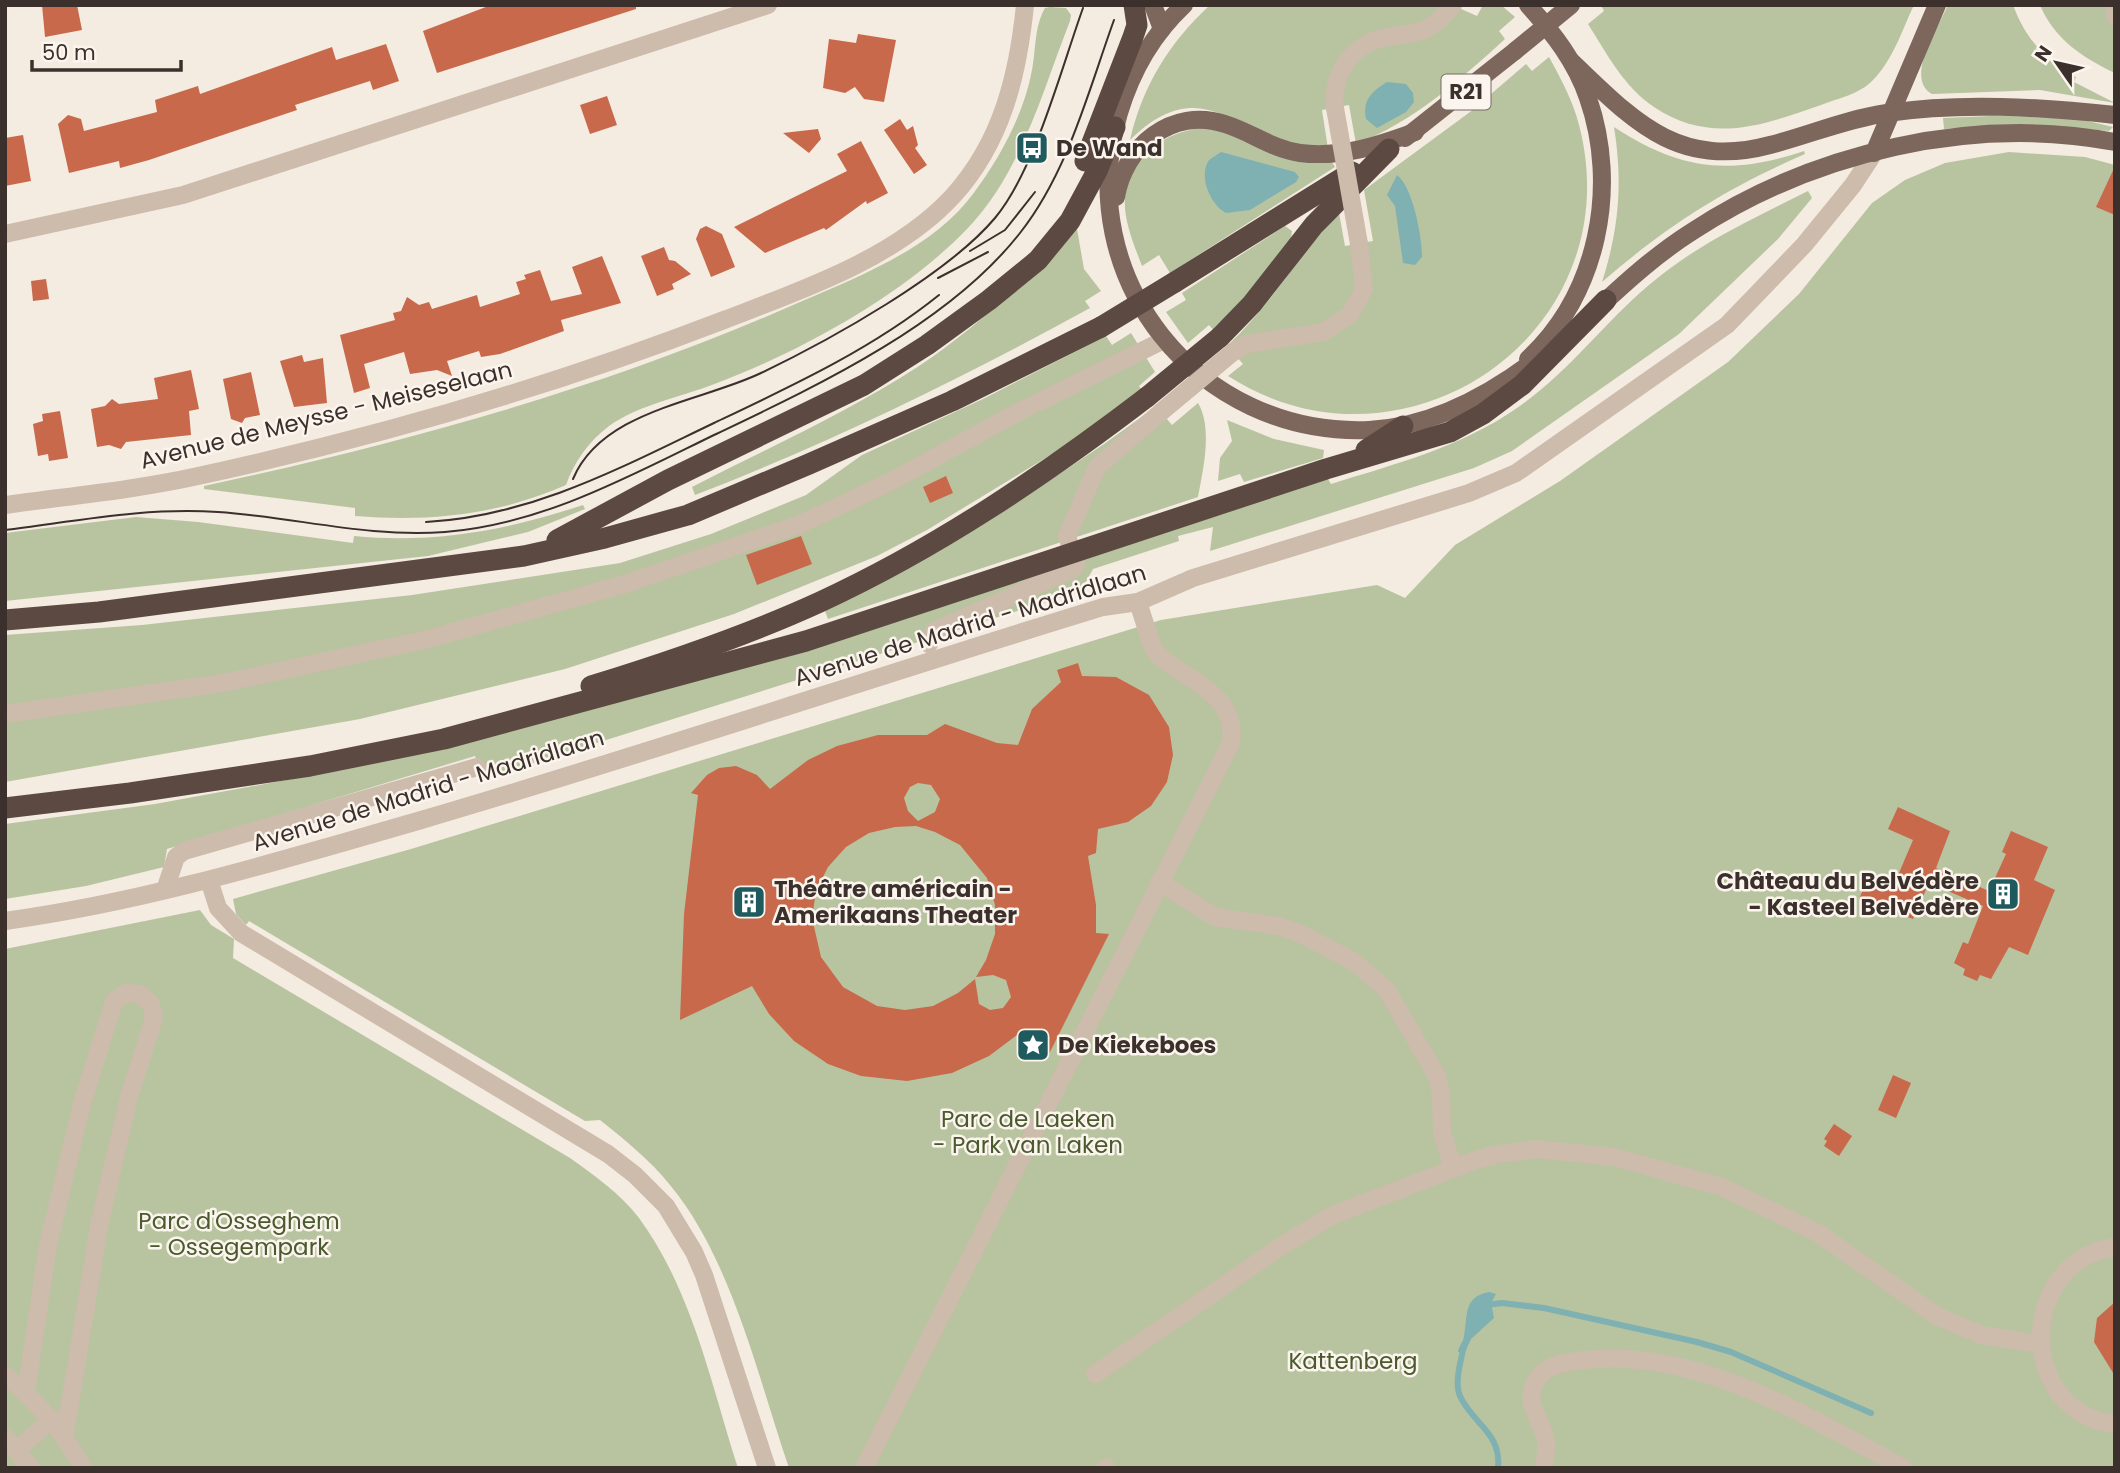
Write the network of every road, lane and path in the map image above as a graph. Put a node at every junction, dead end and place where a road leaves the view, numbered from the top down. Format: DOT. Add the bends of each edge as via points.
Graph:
graph roads {
  1 [pos="768,5"];
  2 [pos="1025,5"];
  3 [pos="1134,5"];
  4 [pos="1153,5"];
  5 [pos="1184,5"];
  6 [pos="1453,5"];
  7 [pos="1528,5"];
  8 [pos="1571,5"];
  9 [pos="1937,5"];
  10 [pos="2115,7"];
  11 [pos="2115,16"];
  12 [pos="1162,29"];
  13 [pos="1572,62"];
  14 [pos="1891,112"];
  15 [pos="2115,115"];
  16 [pos="1115,127"];
  17 [pos="1415,132"];
  18 [pos="2115,142"];
  19 [pos="1389,149"];
  20 [pos="1874,153"];
  21 [pos="5,234"];
  22 [pos="1114,236"];
  23 [pos="1606,300"];
  24 [pos="964,318"];
  25 [pos="1164,340"];
  26 [pos="1226,345"];
  27 [pos="1508,378"];
  28 [pos="1154,404"];
  29 [pos="1403,426"];
  30 [pos="1326,469"];
  31 [pos="5,505"];
  32 [pos="1072,553"];
  33 [pos="524,556"];
  34 [pos="1139,602"];
  35 [pos="5,620"];
  36 [pos="929,644"];
  37 [pos="5,714"];
  38 [pos="477,767"];
  39 [pos="243,775"];
  40 [pos="5,808"];
  41 [pos="209,880"];
  42 [pos="1159,882"];
  43 [pos="165,890"];
  44 [pos="5,921"];
  45 [pos="1453,1168"];
  46 [pos="2115,1247"];
  47 [pos="2040,1344"];
  48 [pos="1095,1374"];
  49 [pos="5,1375"];
  50 [pos="26,1392"];
  51 [pos="52,1419"];
  52 [pos="2115,1424"];
  53 [pos="65,1434"];
  54 [pos="11,1443"];
  55 [pos="31,1468"];
  56 [pos="83,1468"];
  57 [pos="767,1468"];
  58 [pos="864,1468"];
  59 [pos="1544,1468"];
  60 [pos="1903,1468"];
  1 -- 21 [label="street" via="183,195"];
  2 -- 31 [label="street, Avenue de Meysse - Meiseselaan" via="1010,97 974,170 930,218 836,273 681,336 454,413 196,477"];
  3 -- 24 [label="highway" via="1137,24 1133,37 1073,188 1035,245"];
  4 -- 12 [label="main road"];
  5 -- 12 [label="main road"];
  6 -- 26 [label="street, bridge" via="1428,28 1375,40 1353,54 1335,86 1364,289 1350,315 1322,332"];
  7 -- 13 [label="main road"];
  8 -- 17 [label="main road, R21, bridge"];
  9 -- 14 [label="main road"];
  10 -- 11 [label="street"];
  12 -- 16 [label="main road" via="1133,75"];
  13 -- 14 [label="main road" via="1629,117 1663,138 1698,149 1753,149 1847,120"];
  13 -- 27 [label="main road" via="1598,135 1603,173 1601,212 1593,250 1574,298 1536,351"];
  14 -- 15 [label="main road" via="2025,107"];
  14 -- 20 [label="main road"];
  16 -- 22 [label="main road" via="1108,170"];
  16 -- 24 [label="highway" via="1084,196 1056,240 1012,283"];
  17 -- 19 [label="main road, R21"];
  17 -- 22 [label="main road" via="1367,148 1322,154 1280,149 1214,121 1177,123 1148,138 1128,160 1116,195"];
  18 -- 20 [label="main road" via="2006,134"];
  19 -- 26 [label="highway" via="1314,225"];
  19 -- 33 [label="highway, bridge" via="1101,327 952,401 688,515"];
  20 -- 23 [label="main road" via="1816,169 1746,200 1663,251"];
  20 -- 34 [label="street, Avenue de Madrid - Madridlaan" via="1812,236 1727,325 1529,465 1483,488 1206,574"];
  22 -- 25 [label="main road" via="1133,291"];
  23 -- 27 [label="main road"];
  23 -- 30 [label="highway" via="1522,385 1467,424"];
  24 -- 33 [label="highway" via="833,402 668,480"];
  25 -- 29 [label="main road" via="1220,391 1277,418 1340,430"];
  25 -- 37 [label="street" via="888,483 798,525 674,569 424,640 223,683"];
  26 -- 28 [label="highway, bridge"];
  27 -- 29 [label="main road" via="1458,408"];
  28 -- 32 [label="street" via="1093,474 1067,536"];
  28 -- 39 [label="highway" via="979,515 894,564 785,617 708,648 546,700"];
  29 -- 30 [label="highway" via="1376,446"];
  30 -- 32 [label="highway"];
  32 -- 36 [label="street" via="1073,569 934,631"];
  32 -- 39 [label="highway" via="806,641 635,689 444,739"];
  33 -- 35 [label="highway" via="99,612"];
  34 -- 41 [label="street, Avenue de Madrid - Madridlaan" via="1103,607 475,804"];
  34 -- 42 [label="street" via="1159,656 1217,697 1232,723 1227,752"];
  38 -- 43 [label="street" via="184,851 176,857"];
  39 -- 40 [label="highway"];
  41 -- 43 [label="street, Avenue de Madrid - Madridlaan"];
  41 -- 57 [label="street" via="224,918 241,933 608,1154 651,1189 677,1222 704,1275"];
  42 -- 45 [label="street" via="1215,917 1279,926 1303,935 1353,961 1386,989 1437,1076 1442,1132"];
  42 -- 58 [label="street"];
  43 -- 44 [label="street, Avenue de Madrid - Madridlaan"];
  45 -- 47 [label="street" via="1498,1154 1536,1149 1614,1157 1674,1171 1743,1195 1818,1233 1937,1316 1981,1335"];
  45 -- 48 [label="street" via="1310,1227"];
  46 -- 47 [label="street" via="2093,1254 2063,1275 2044,1307"];
  47 -- 52 [label="street" via="2046,1369 2064,1398 2092,1418"];
  49 -- 50 [label="street"];
  50 -- 51 [label="street"];
  50 -- 53 [label="street" via="48,1245 82,1104 114,1001 126,993 140,994 151,1004 154,1018 99,1226"];
  51 -- 53 [label="street"];
  51 -- 54 [label="street"];
  53 -- 56 [label="street"];
  54 -- 55 [label="street"];
  59 -- 60 [label="street" via="1546,1442 1532,1403 1534,1384 1559,1364 1619,1358 1659,1362 1747,1390 1805,1414"];
}
